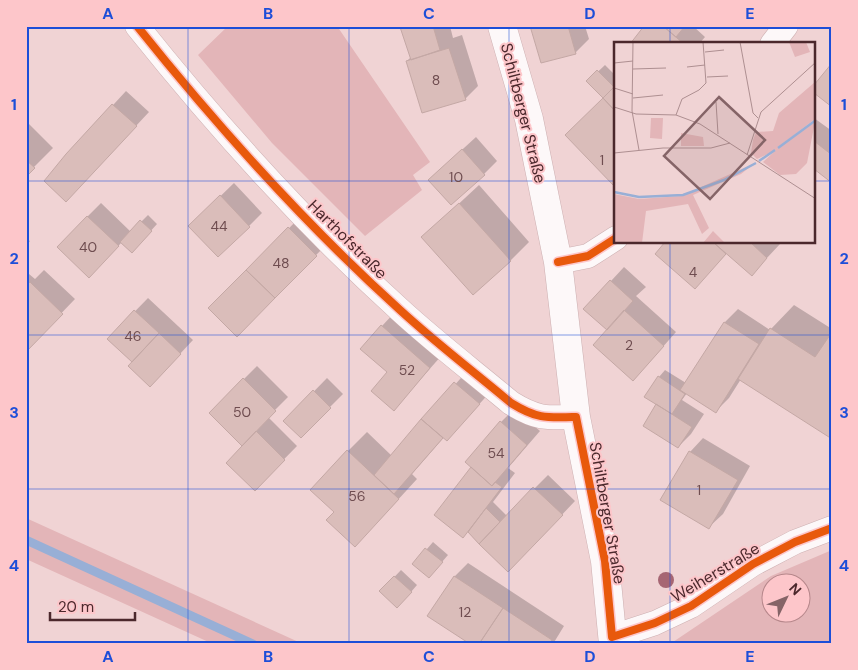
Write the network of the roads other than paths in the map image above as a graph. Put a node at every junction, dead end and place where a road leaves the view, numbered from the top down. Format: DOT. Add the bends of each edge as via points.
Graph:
graph roads {
  1 [pos="137,26"];
  2 [pos="502,26"];
  3 [pos="786,26"];
  4 [pos="774,42"];
  5 [pos="614,239"];
  6 [pos="558,262"];
  7 [pos="576,417"];
  8 [pos="832,528"];
  9 [pos="612,640"];
  1 -- 7 [label="street, Harthofstraße" via="248,156 400,310 511,404 530,415"];
  2 -- 6 [label="main road, Schiltberger Straße" via="529,119"];
  3 -- 4 [label="street"];
  5 -- 6 [label="street" via="588,256"];
  6 -- 7 [label="main road, Schiltberger Straße"];
  7 -- 9 [label="main road, Schiltberger Straße" via="606,561"];
  8 -- 9 [label="street, Weiherstraße" via="795,542 753,564 691,606"];
}
